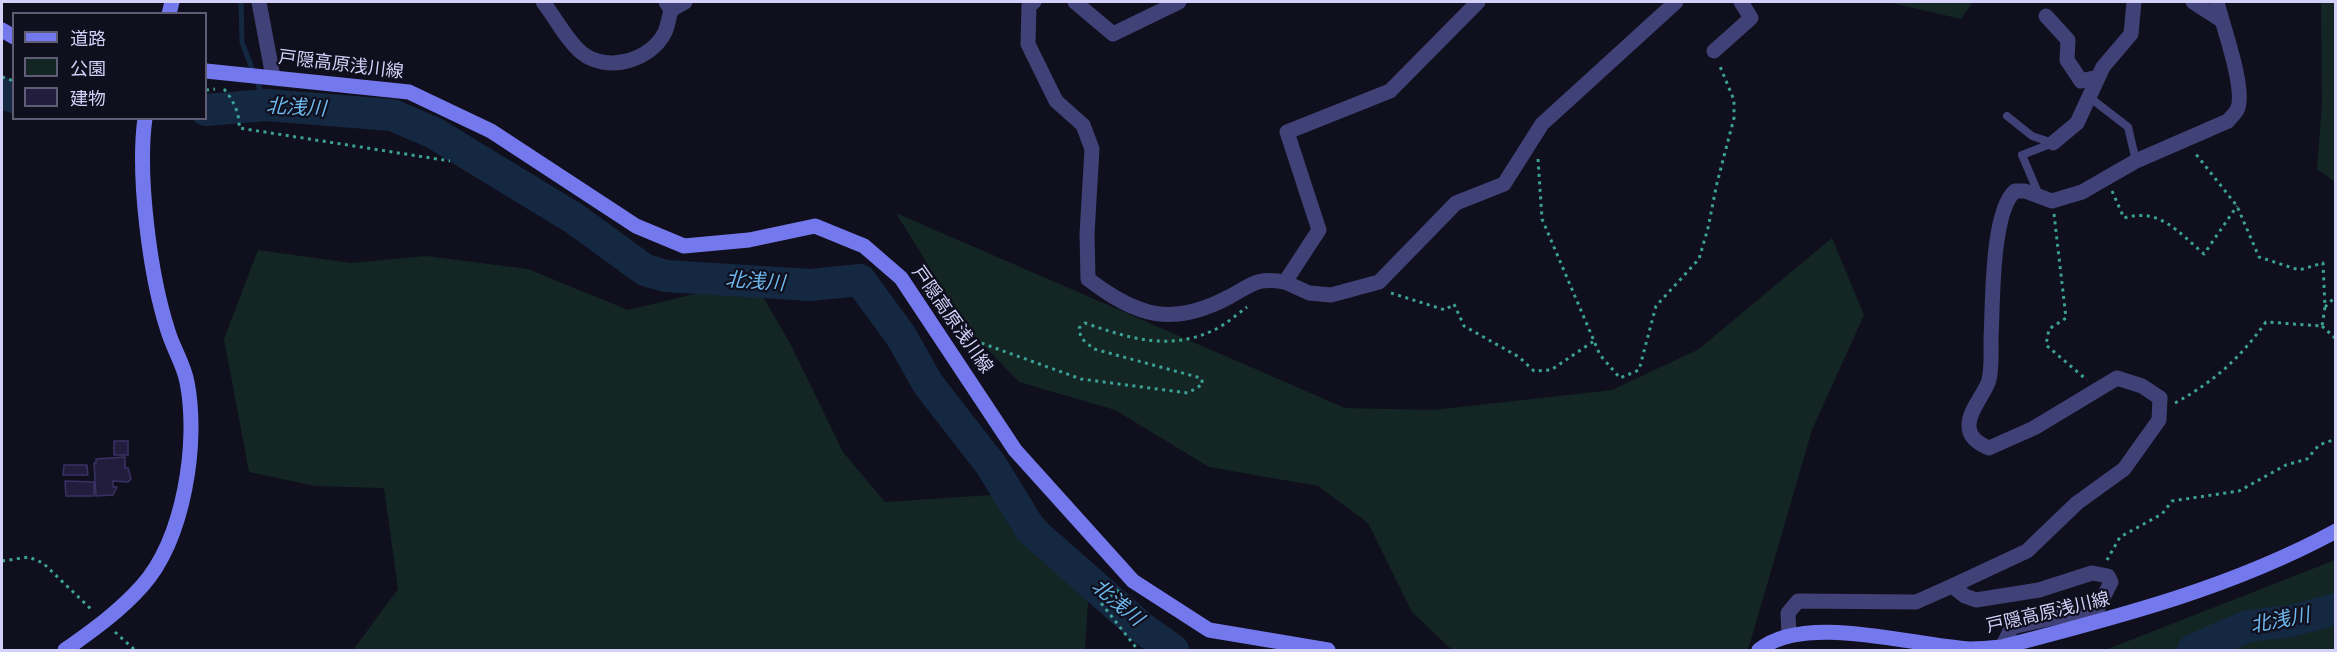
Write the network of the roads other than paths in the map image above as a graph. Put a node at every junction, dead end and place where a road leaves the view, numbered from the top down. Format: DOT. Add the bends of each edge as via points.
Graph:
graph roads {
  1 [pos="259,2"];
  2 [pos="543,2"];
  3 [pos="685,2"];
  4 [pos="1034,2"];
  5 [pos="1075,2"];
  6 [pos="1179,2"];
  7 [pos="1478,2"];
  8 [pos="1676,2"];
  9 [pos="1741,2"];
  10 [pos="2134,2"];
  11 [pos="2193,2"];
  12 [pos="2217,2"];
  13 [pos="668,6"];
  14 [pos="2046,16"];
  15 [pos="2221,20"];
  16 [pos="1714,51"];
  17 [pos="207,71"];
  18 [pos="268,76"];
  19 [pos="2098,77"];
  20 [pos="2089,97"];
  21 [pos="2007,116"];
  22 [pos="145,120"];
  23 [pos="2053,143"];
  24 [pos="2136,161"];
  25 [pos="2046,198"];
  26 [pos="1285,282"];
  27 [pos="2336,531"];
  28 [pos="1952,586"];
  29 [pos="1789,635"];
  30 [pos="2002,647"];
  31 [pos="65,651"];
  32 [pos="1328,651"];
  33 [pos="1759,651"];
  1 -- 18 [label="street"];
  2 -- 13 [label="street" via="579,51 607,65 647,52 665,32"];
  3 -- 13 [label="street"];
  4 -- 26 [label="street" via="1029,4 1028,44 1056,101 1083,125 1092,149 1088,279 1117,301 1167,317 1199,311 1264,279"];
  5 -- 6 [label="street" via="1113,34"];
  7 -- 26 [label="street" via="1390,91 1287,132 1319,230"];
  8 -- 26 [label="street" via="1542,124 1504,184 1456,203 1382,279 1331,295 1309,293"];
  9 -- 16 [label="street" via="1751,18"];
  10 -- 19 [label="street" via="2131,34"];
  11 -- 15 [label="street"];
  12 -- 15 [label="street"];
  14 -- 19 [label="street" via="2068,40 2067,60 2081,81"];
  15 -- 24 [label="street" via="2240,97 2237,110 2228,121"];
  17 -- 18 [label="main road, 戸隠高原浅川線"];
  18 -- 32 [label="main road, 戸隠高原浅川線" via="409,92 491,131 636,225 684,246 749,240 815,226 864,246 901,278 1015,450 1133,581 1209,630"];
  19 -- 20 [label="street"];
  20 -- 23 [label="street" via="2077,123"];
  20 -- 24 [label="lane" via="2128,127"];
  21 -- 23 [label="lane" via="2032,136"];
  22 -- 31 [label="main road" via="144,195 153,258 168,330 187,381 187,472 172,536 143,585 104,622"];
  23 -- 25 [label="lane" via="2022,155"];
  24 -- 25 [label="street" via="2082,192"];
  25 -- 28 [label="street" via="2015,191 2003,209 1995,256 1989,379 1968,424 1970,434 1978,444 1989,448 1999,445 2034,429 2117,378 2160,398 2160,420 2124,468 2077,503 2027,550"];
  27 -- 30 [label="main road, 戸隠高原浅川線" via="2294,553 2195,593"];
  28 -- 29 [label="street" via="1916,602 1798,601 1788,613"];
  28 -- 30 [label="street" via="1976,600 2039,590 2092,573 2108,576 2111,582 2098,608 2012,627"];
  29 -- 30 [label="main road, 戸隠高原浅川線" via="1840,632 1971,649"];
  29 -- 33 [label="main road, 戸隠高原浅川線"];
}
